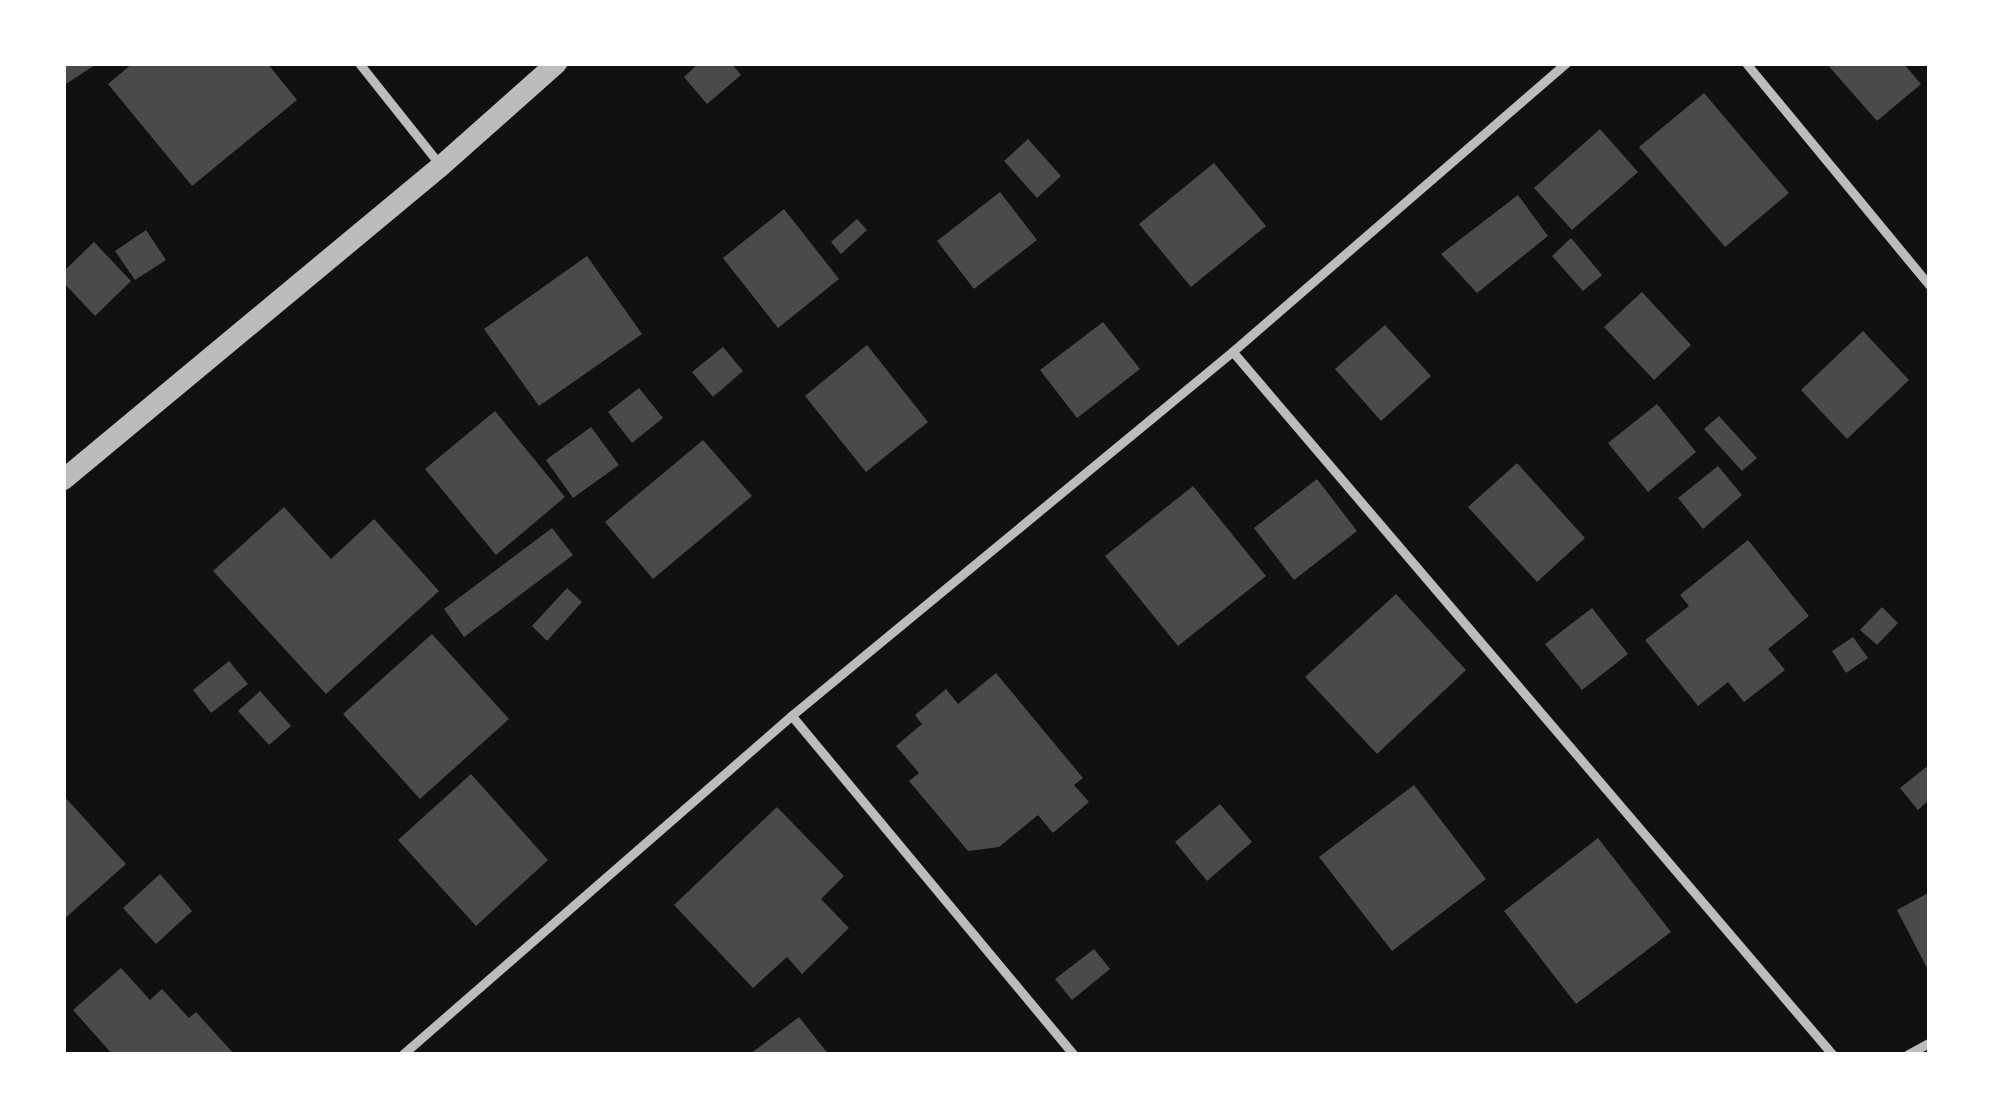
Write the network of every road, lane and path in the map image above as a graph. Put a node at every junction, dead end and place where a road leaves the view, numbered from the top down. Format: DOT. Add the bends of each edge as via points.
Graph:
graph roads {
  1 [pos="359,63"];
  2 [pos="557,63"];
  3 [pos="1567,63"];
  4 [pos="1746,63"];
  5 [pos="441,166"];
  6 [pos="1930,286"];
  7 [pos="1233,352"];
  8 [pos="63,480"];
  9 [pos="792,716"];
  10 [pos="1930,1043"];
  11 [pos="403,1055"];
  12 [pos="1074,1055"];
  13 [pos="1833,1055"];
  14 [pos="1908,1055"];
  1 -- 5 [label="lane"];
  2 -- 5 [label="street"];
  3 -- 7 [label="lane"];
  4 -- 6 [label="lane"];
  5 -- 8 [label="street"];
  7 -- 9 [label="lane"];
  7 -- 13 [label="lane"];
  9 -- 11 [label="lane"];
  9 -- 12 [label="lane"];
  10 -- 14 [label="lane"];
}
